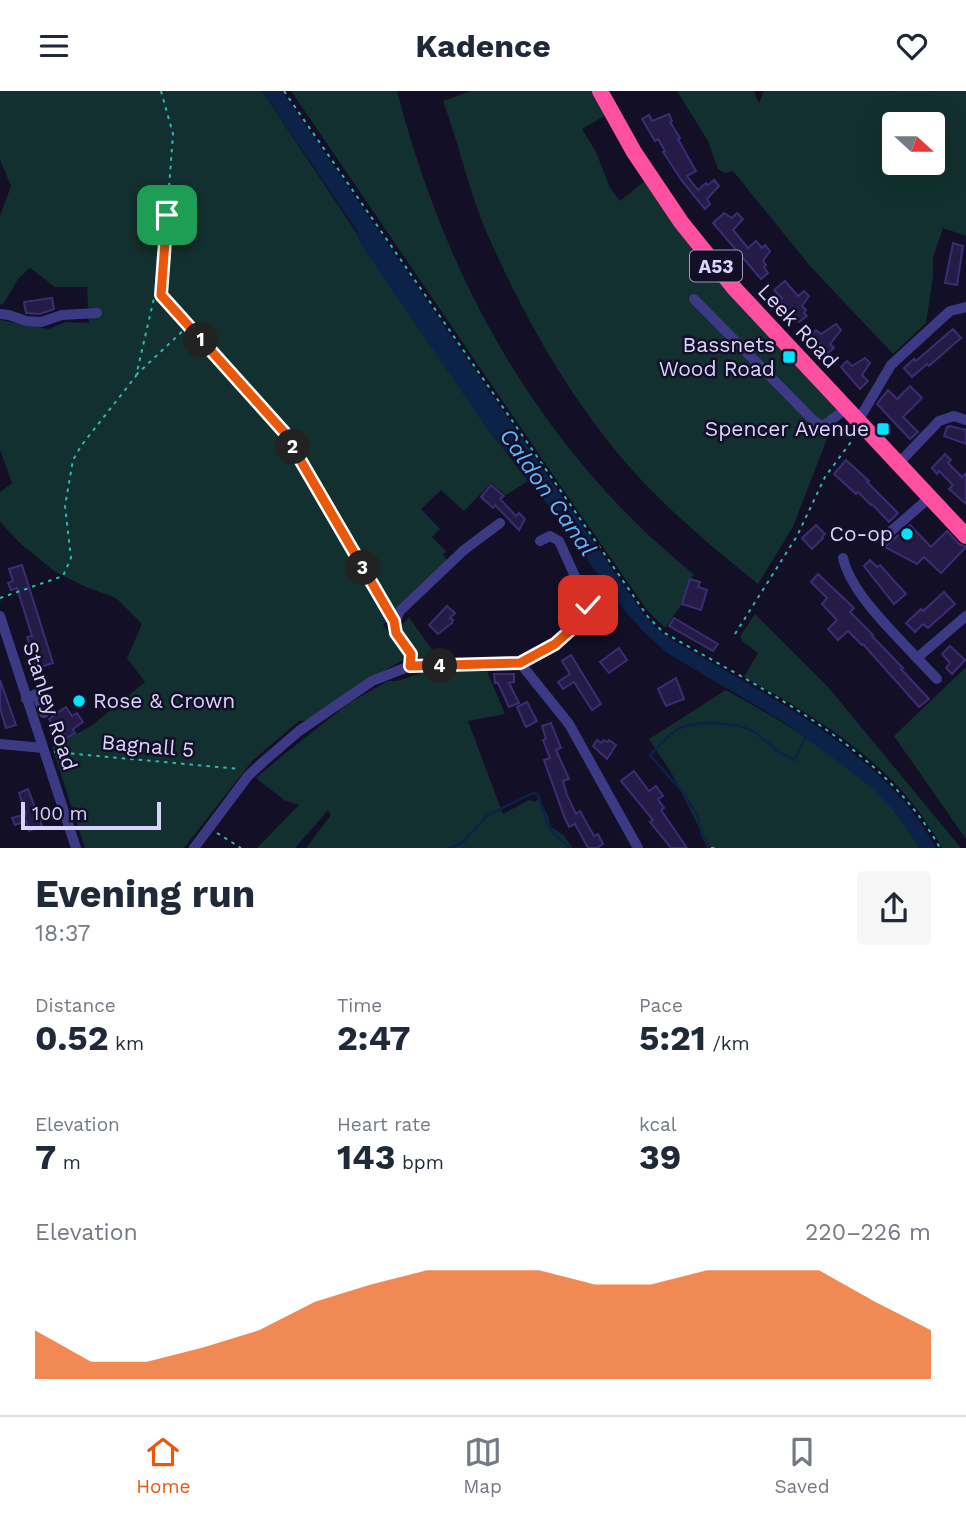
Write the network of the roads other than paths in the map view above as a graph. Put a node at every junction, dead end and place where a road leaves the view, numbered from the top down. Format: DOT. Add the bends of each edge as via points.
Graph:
graph roads {
  1 [pos="600,91"];
  2 [pos="694,299"];
  3 [pos="966,307"];
  4 [pos="97,313"];
  5 [pos="0,314"];
  6 [pos="846,409"];
  7 [pos="966,420"];
  8 [pos="860,423"];
  9 [pos="899,463"];
  10 [pos="929,498"];
  11 [pos="500,523"];
  12 [pos="890,532"];
  13 [pos="966,536"];
  14 [pos="540,541"];
  15 [pos="841,566"];
  16 [pos="0,616"];
  17 [pos="966,616"];
  18 [pos="917,658"];
  19 [pos="520,663"];
  20 [pos="410,666"];
  21 [pos="937,679"];
  22 [pos="26,699"];
  23 [pos="44,713"];
  24 [pos="0,744"];
  25 [pos="43,748"];
  26 [pos="76,848"];
  27 [pos="194,848"];
  28 [pos="638,848"];
  1 -- 6 [label="highway, Leek Road / A53" via="681,222"];
  2 -- 6 [label="street" via="814,421 828,424"];
  3 -- 8 [label="street" via="950,311 891,365"];
  4 -- 5 [label="street" via="62,315 41,322"];
  6 -- 8 [label="highway, Leek Road / A53"];
  7 -- 9 [label="street" via="954,416 939,421"];
  8 -- 9 [label="highway, Leek Road / A53"];
  9 -- 10 [label="highway, Leek Road / A53"];
  10 -- 12 [label="street"];
  10 -- 13 [label="highway, Leek Road / A53"];
  11 -- 20 [label="street" via="464,550 400,611 394,621 396,633 411,654"];
  14 -- 19 [label="street" via="556,538 588,605 583,619 555,644"];
  15 -- 18 [label="street"];
  16 -- 22 [label="street, Stanley Road"];
  17 -- 18 [label="street"];
  18 -- 21 [label="street"];
  19 -- 20 [label="street"];
  19 -- 28 [label="street" via="569,724"];
  20 -- 27 [label="street" via="372,681 299,731 248,776"];
  22 -- 23 [label="street" via="36,694"];
  22 -- 25 [label="street, Stanley Road"];
  24 -- 25 [label="street"];
  25 -- 26 [label="street, Stanley Road"];
}
